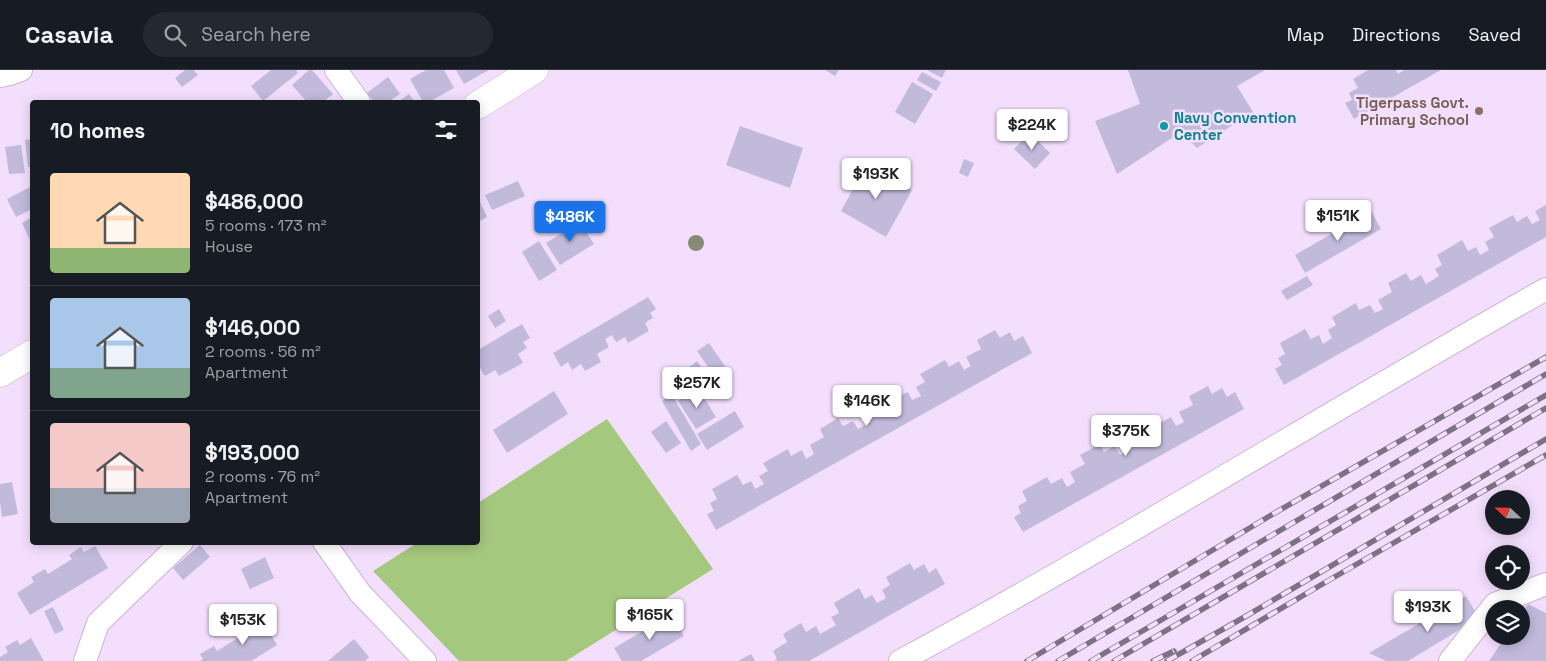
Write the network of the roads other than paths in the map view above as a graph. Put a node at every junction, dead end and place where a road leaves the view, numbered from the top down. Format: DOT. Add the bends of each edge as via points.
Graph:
graph roads {
  1 [pos="21,70"];
  2 [pos="336,70"];
  3 [pos="534,70"];
  4 [pos="0,76"];
  5 [pos="358,100"];
  6 [pos="480,104"];
  7 [pos="1546,289"];
  8 [pos="30,355"];
  9 [pos="0,373"];
  10 [pos="179,545"];
  11 [pos="326,545"];
  12 [pos="1546,584"];
  13 [pos="85,661"];
  14 [pos="425,661"];
  15 [pos="900,661"];
  16 [pos="1450,661"];
  1 -- 4 [label="street"];
  2 -- 5 [label="street"];
  3 -- 6 [label="main road"];
  7 -- 15 [label="street" via="1135,529"];
  8 -- 9 [label="main road"];
  10 -- 13 [label="street" via="98,622"];
  11 -- 14 [label="street" via="360,593"];
  12 -- 16 [label="street" via="1495,604"];
}
